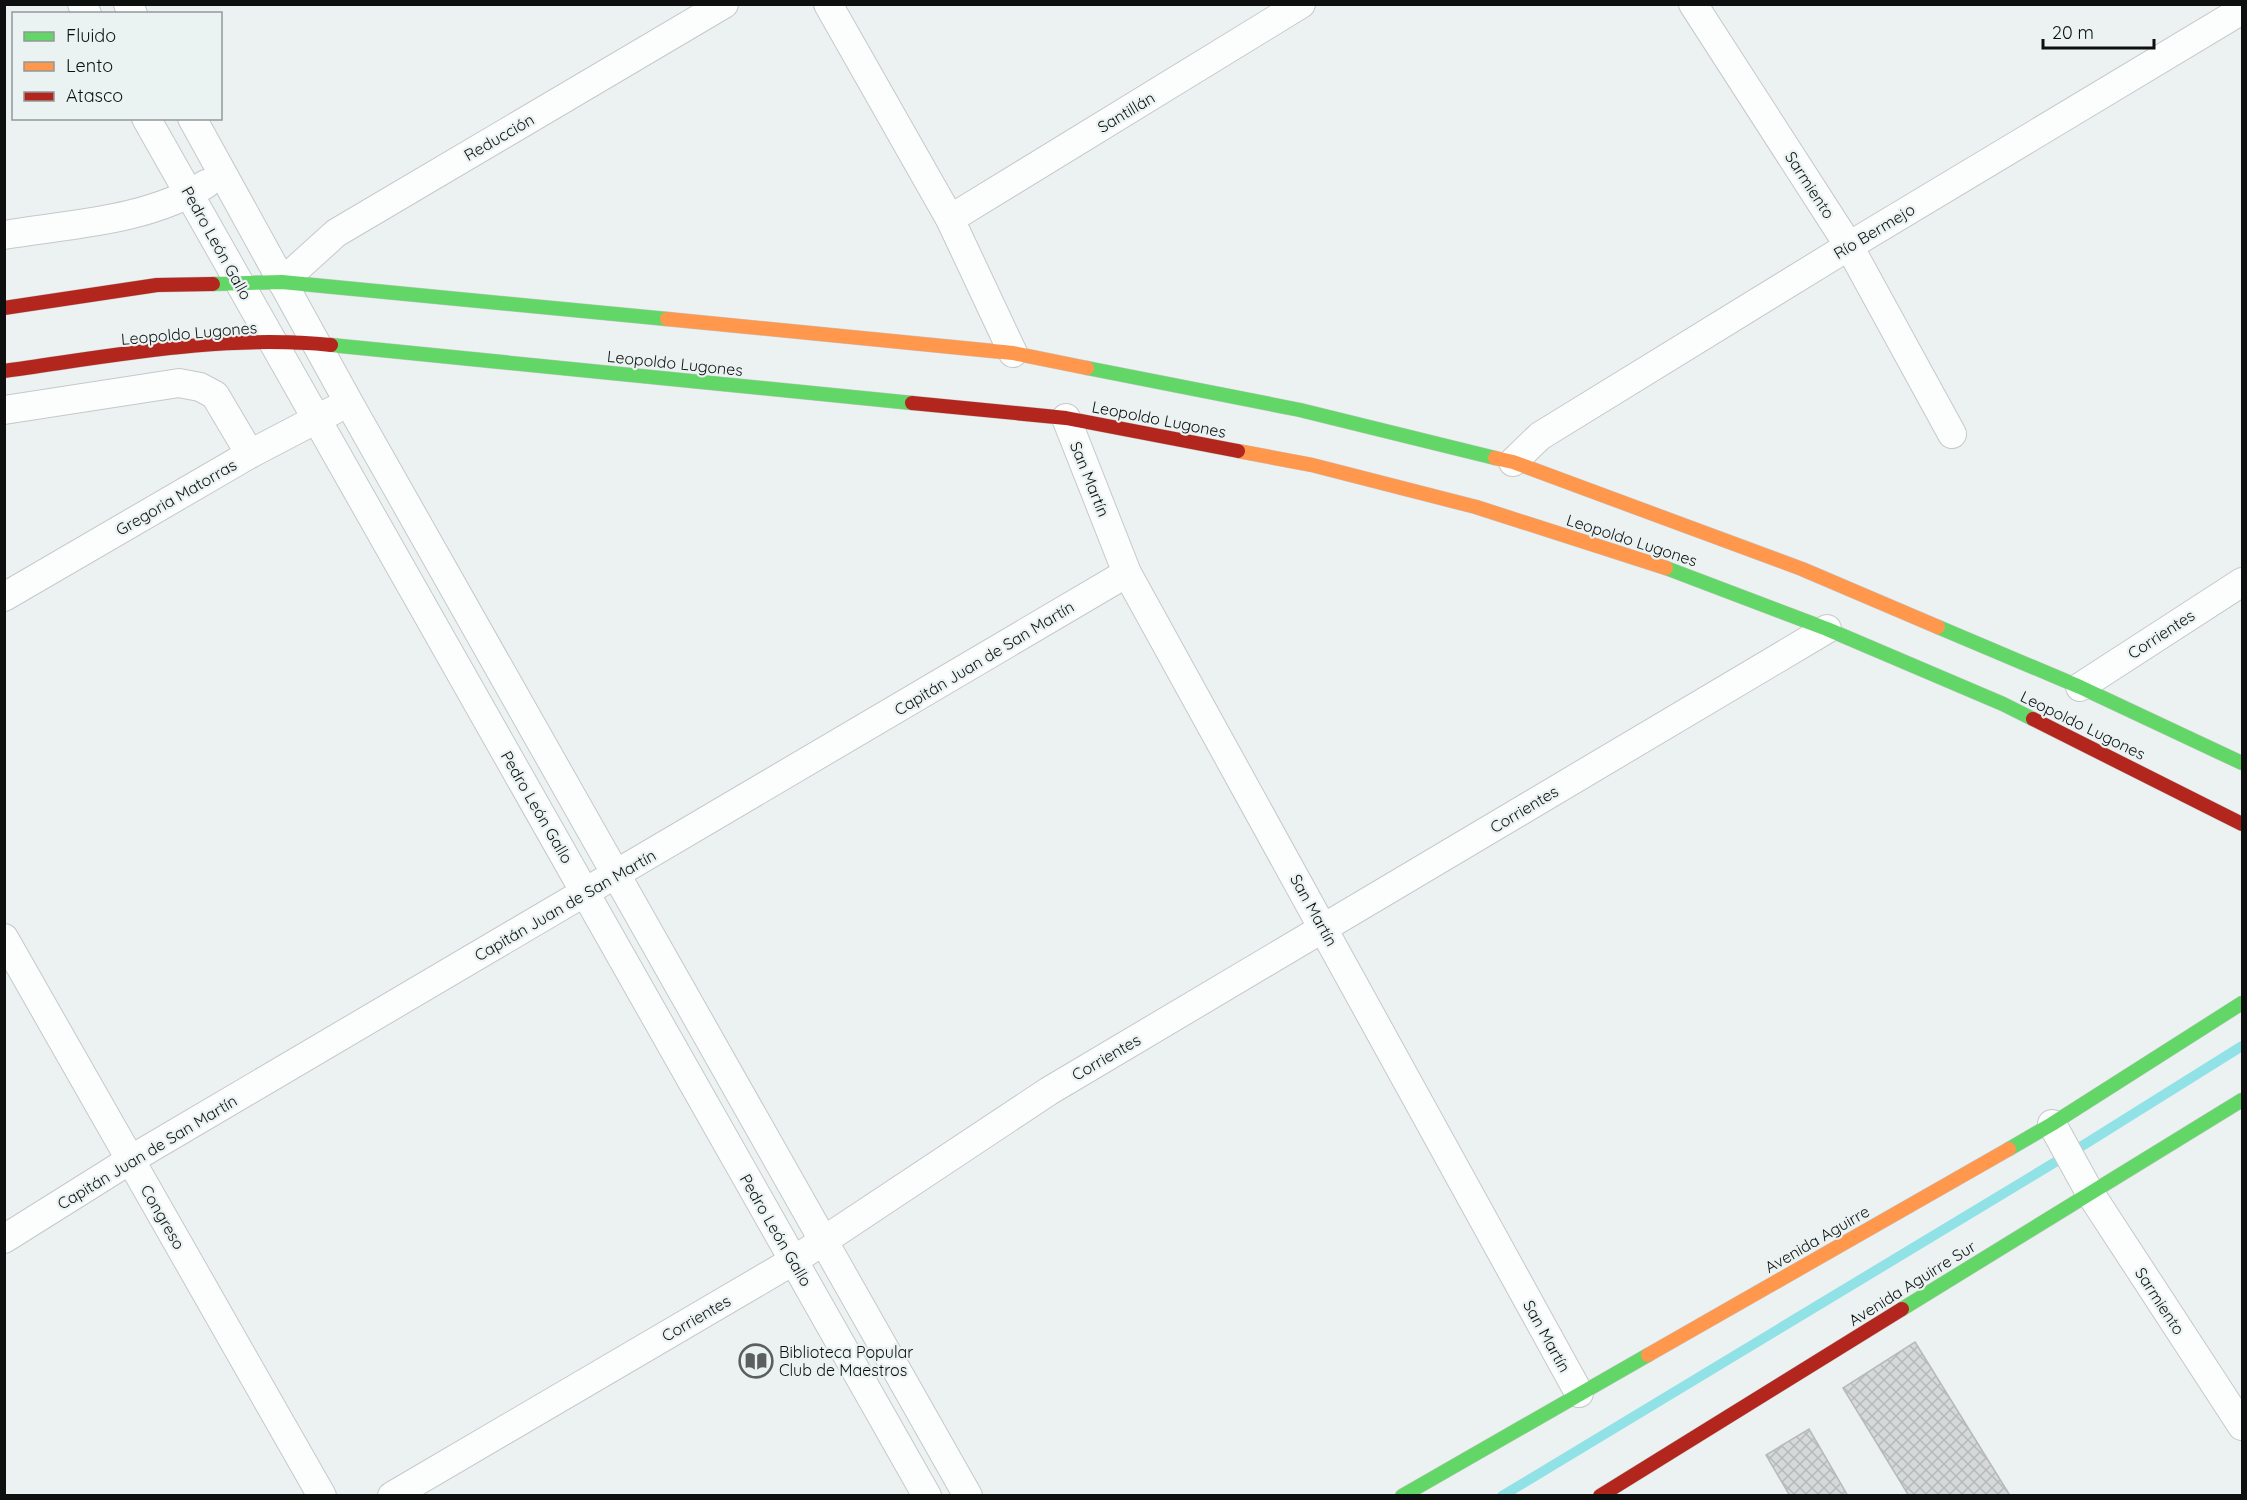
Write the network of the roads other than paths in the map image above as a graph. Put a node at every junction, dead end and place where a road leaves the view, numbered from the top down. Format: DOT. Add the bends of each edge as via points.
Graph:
graph roads {
  1 [pos="724,4"];
  2 [pos="828,4"];
  3 [pos="1301,4"];
  4 [pos="1693,4"];
  5 [pos="2242,10"];
  6 [pos="147,120"];
  7 [pos="193,120"];
  8 [pos="223,174"];
  9 [pos="190,195"];
  10 [pos="950,219"];
  11 [pos="4,235"];
  12 [pos="1849,246"];
  13 [pos="282,282"];
  14 [pos="239,283"];
  15 [pos="4,308"];
  16 [pos="274,344"];
  17 [pos="318,344"];
  18 [pos="1013,352"];
  19 [pos="4,371"];
  20 [pos="350,403"];
  21 [pos="4,410"];
  22 [pos="1066,418"];
  23 [pos="317,419"];
  24 [pos="1952,434"];
  25 [pos="250,454"];
  26 [pos="1513,462"];
  27 [pos="1127,573"];
  28 [pos="2242,582"];
  29 [pos="4,597"];
  30 [pos="1827,629"];
  31 [pos="2080,687"];
  32 [pos="2242,763"];
  33 [pos="2242,824"];
  34 [pos="617,875"];
  35 [pos="586,893"];
  36 [pos="1324,929"];
  37 [pos="4,938"];
  38 [pos="2242,1003"];
  39 [pos="2242,1100"];
  40 [pos="2056,1132"];
  41 [pos="130,1160"];
  42 [pos="2084,1184"];
  43 [pos="4,1239"];
  44 [pos="823,1240"];
  45 [pos="793,1261"];
  46 [pos="1579,1393"];
  47 [pos="2242,1426"];
  48 [pos="322,1496"];
  49 [pos="392,1496"];
  50 [pos="927,1496"];
  51 [pos="968,1496"];
  52 [pos="1402,1496"];
  53 [pos="1600,1496"];
  1 -- 13 [label="street, Reducción" via="336,233"];
  2 -- 10 [label="street"];
  3 -- 10 [label="street, Santillán"];
  4 -- 12 [label="street, Sarmiento"];
  5 -- 12 [label="street, Río Bermejo"];
  6 -- 9 [label="street, Pedro León Gallo"];
  7 -- 8 [label="street"];
  8 -- 9 [label="street"];
  8 -- 13 [label="street"];
  9 -- 11 [label="street" via="144,212"];
  9 -- 14 [label="street, Pedro León Gallo"];
  10 -- 18 [label="street"];
  12 -- 24 [label="street, Sarmiento"];
  12 -- 26 [label="street, Río Bermejo" via="1540,436"];
  13 -- 14 [label="main road, Leopoldo Lugones"];
  13 -- 17 [label="street"];
  13 -- 18 [label="main road, Leopoldo Lugones"];
  14 -- 15 [label="main road, Leopoldo Lugones" via="157,285"];
  14 -- 16 [label="street, Pedro León Gallo"];
  16 -- 17 [label="main road, Leopoldo Lugones"];
  16 -- 19 [label="main road, Leopoldo Lugones" via="163,349"];
  16 -- 23 [label="street, Pedro León Gallo"];
  17 -- 20 [label="street"];
  17 -- 22 [label="main road, Leopoldo Lugones"];
  18 -- 26 [label="main road, Leopoldo Lugones" via="1300,410"];
  20 -- 23 [label="street, Gregoria Matorras"];
  20 -- 34 [label="street"];
  21 -- 25 [label="street" via="178,383 215,395"];
  22 -- 27 [label="street, San Martín"];
  22 -- 30 [label="main road, Leopoldo Lugones" via="1312,465 1476,507 1673,570"];
  23 -- 25 [label="street, Gregoria Matorras"];
  23 -- 35 [label="street, Pedro León Gallo"];
  25 -- 29 [label="street, Gregoria Matorras"];
  26 -- 31 [label="main road, Leopoldo Lugones" via="1802,569"];
  27 -- 34 [label="street, Capitán Juan de San Martín"];
  27 -- 36 [label="street, San Martín"];
  28 -- 31 [label="street, Corrientes"];
  30 -- 33 [label="main road, Leopoldo Lugones" via="2003,704"];
  30 -- 36 [label="street, Corrientes"];
  31 -- 32 [label="main road, Leopoldo Lugones"];
  34 -- 35 [label="street, Capitán Juan de San Martín"];
  34 -- 44 [label="street"];
  35 -- 41 [label="street, Capitán Juan de San Martín"];
  35 -- 45 [label="street, Pedro León Gallo"];
  36 -- 44 [label="street, Corrientes" via="1049,1091"];
  36 -- 46 [label="street, San Martín"];
  37 -- 41 [label="street, Congreso"];
  38 -- 40 [label="main road, Avenida Aguirre"];
  39 -- 42 [label="main road, Avenida Aguirre Sur"];
  40 -- 42 [label="street, Sarmiento"];
  40 -- 46 [label="main road, Avenida Aguirre"];
  41 -- 43 [label="street, Capitán Juan de San Martín"];
  41 -- 48 [label="street, Congreso"];
  42 -- 47 [label="street, Sarmiento"];
  42 -- 53 [label="main road, Avenida Aguirre Sur"];
  44 -- 45 [label="street, Corrientes"];
  44 -- 51 [label="street"];
  45 -- 49 [label="street, Corrientes"];
  45 -- 50 [label="street, Pedro León Gallo"];
  46 -- 52 [label="main road, Avenida Aguirre"];
}
